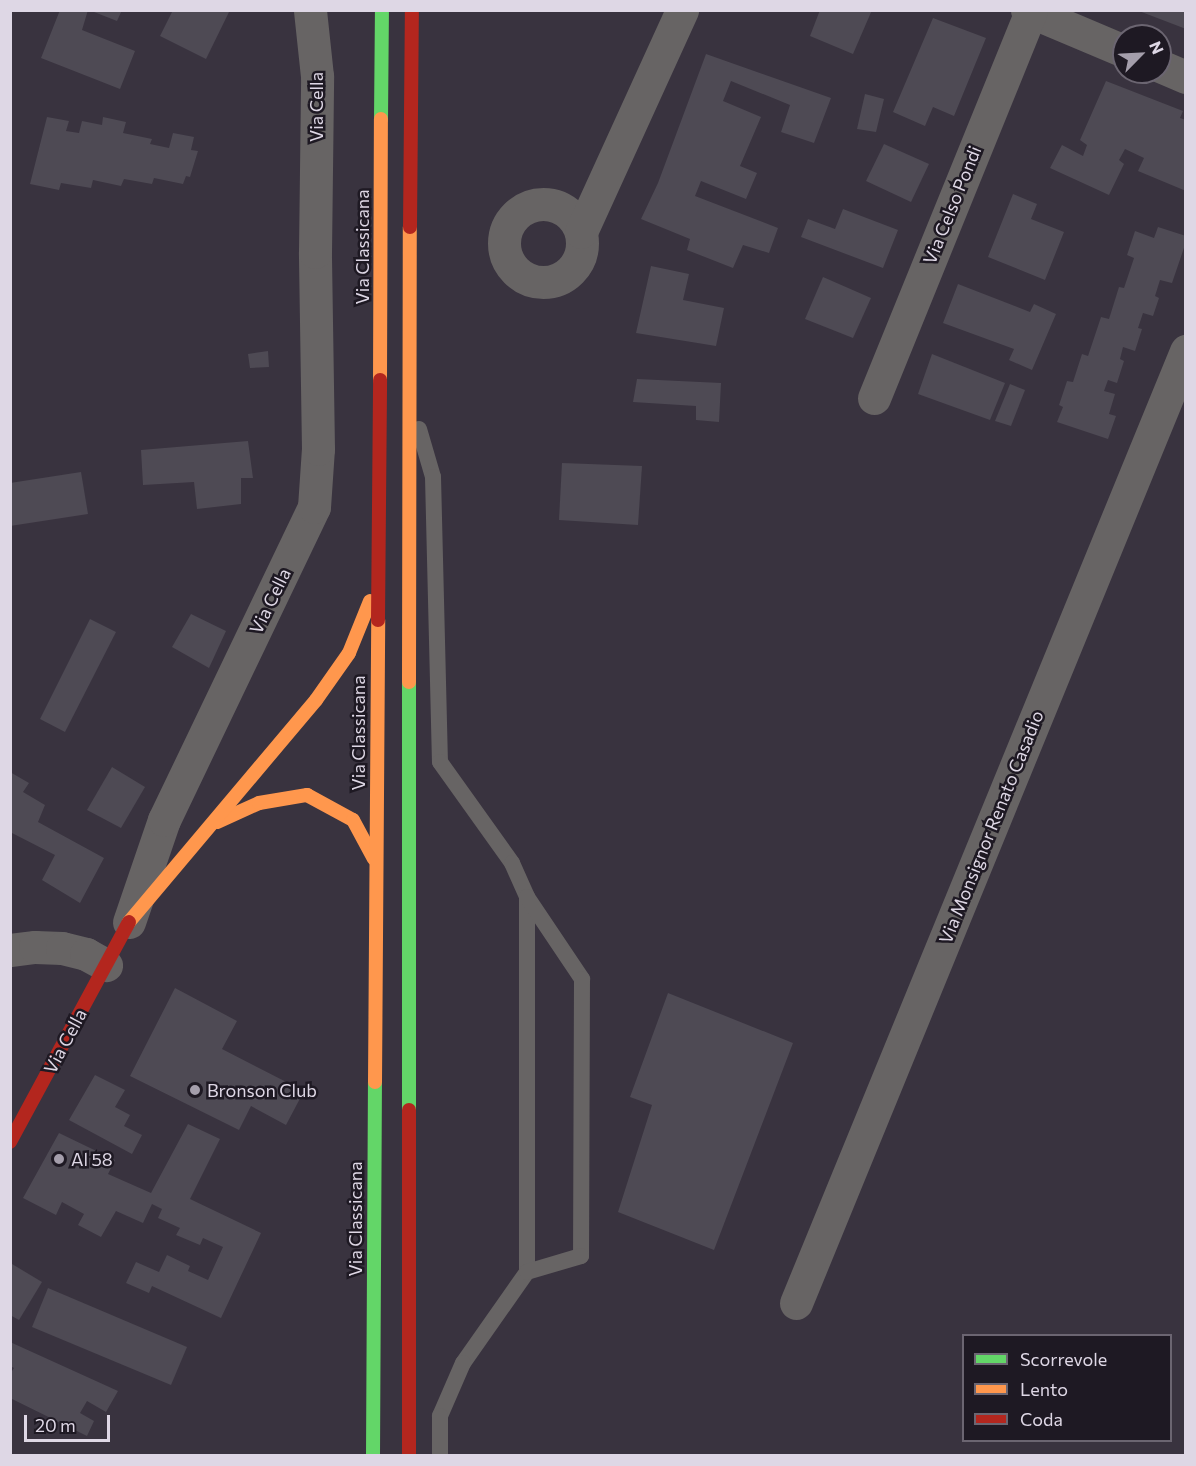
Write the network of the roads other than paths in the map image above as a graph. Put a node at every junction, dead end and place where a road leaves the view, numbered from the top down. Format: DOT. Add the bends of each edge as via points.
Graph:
graph roads {
  1 [pos="310,10"];
  2 [pos="382,10"];
  3 [pos="412,10"];
  4 [pos="682,10"];
  5 [pos="1029,11"];
  6 [pos="1112,46"];
  7 [pos="581,232"];
  8 [pos="1185,351"];
  9 [pos="409,393"];
  10 [pos="874,398"];
  11 [pos="377,582"];
  12 [pos="207,826"];
  13 [pos="375,862"];
  14 [pos="527,897"];
  15 [pos="129,922"];
  16 [pos="10,950"];
  17 [pos="106,965"];
  18 [pos="10,1142"];
  19 [pos="527,1272"];
  20 [pos="796,1303"];
  21 [pos="373,1455"];
  22 [pos="409,1455"];
  23 [pos="440,1455"];
  1 -- 15 [label="street, Via Cella" via="317,76 318,449 314,507 164,820"];
  2 -- 11 [label="main road, Via Classicana"];
  3 -- 9 [label="main road"];
  4 -- 7 [label="street"];
  5 -- 6 [label="street"];
  5 -- 10 [label="street, Via Celso Pondi"];
  8 -- 20 [label="street, Via Monsignor Renato Casadio"];
  9 -- 14 [label="lane" via="433,477 440,762 512,863"];
  9 -- 22 [label="main road"];
  11 -- 12 [label="main road" via="349,653 316,700"];
  11 -- 13 [label="main road, Via Classicana"];
  12 -- 13 [label="main road" via="259,803 307,795 353,820"];
  12 -- 15 [label="main road"];
  13 -- 21 [label="main road, Via Classicana"];
  14 -- 19 [label="lane"];
  14 -- 19 [label="lane" via="582,979 581,1256"];
  15 -- 17 [label="main road, Via Cella"];
  16 -- 17 [label="street" via="62,948 86,954"];
  17 -- 18 [label="main road, Via Cella"];
  19 -- 23 [label="lane" via="463,1363 440,1416"];
}
